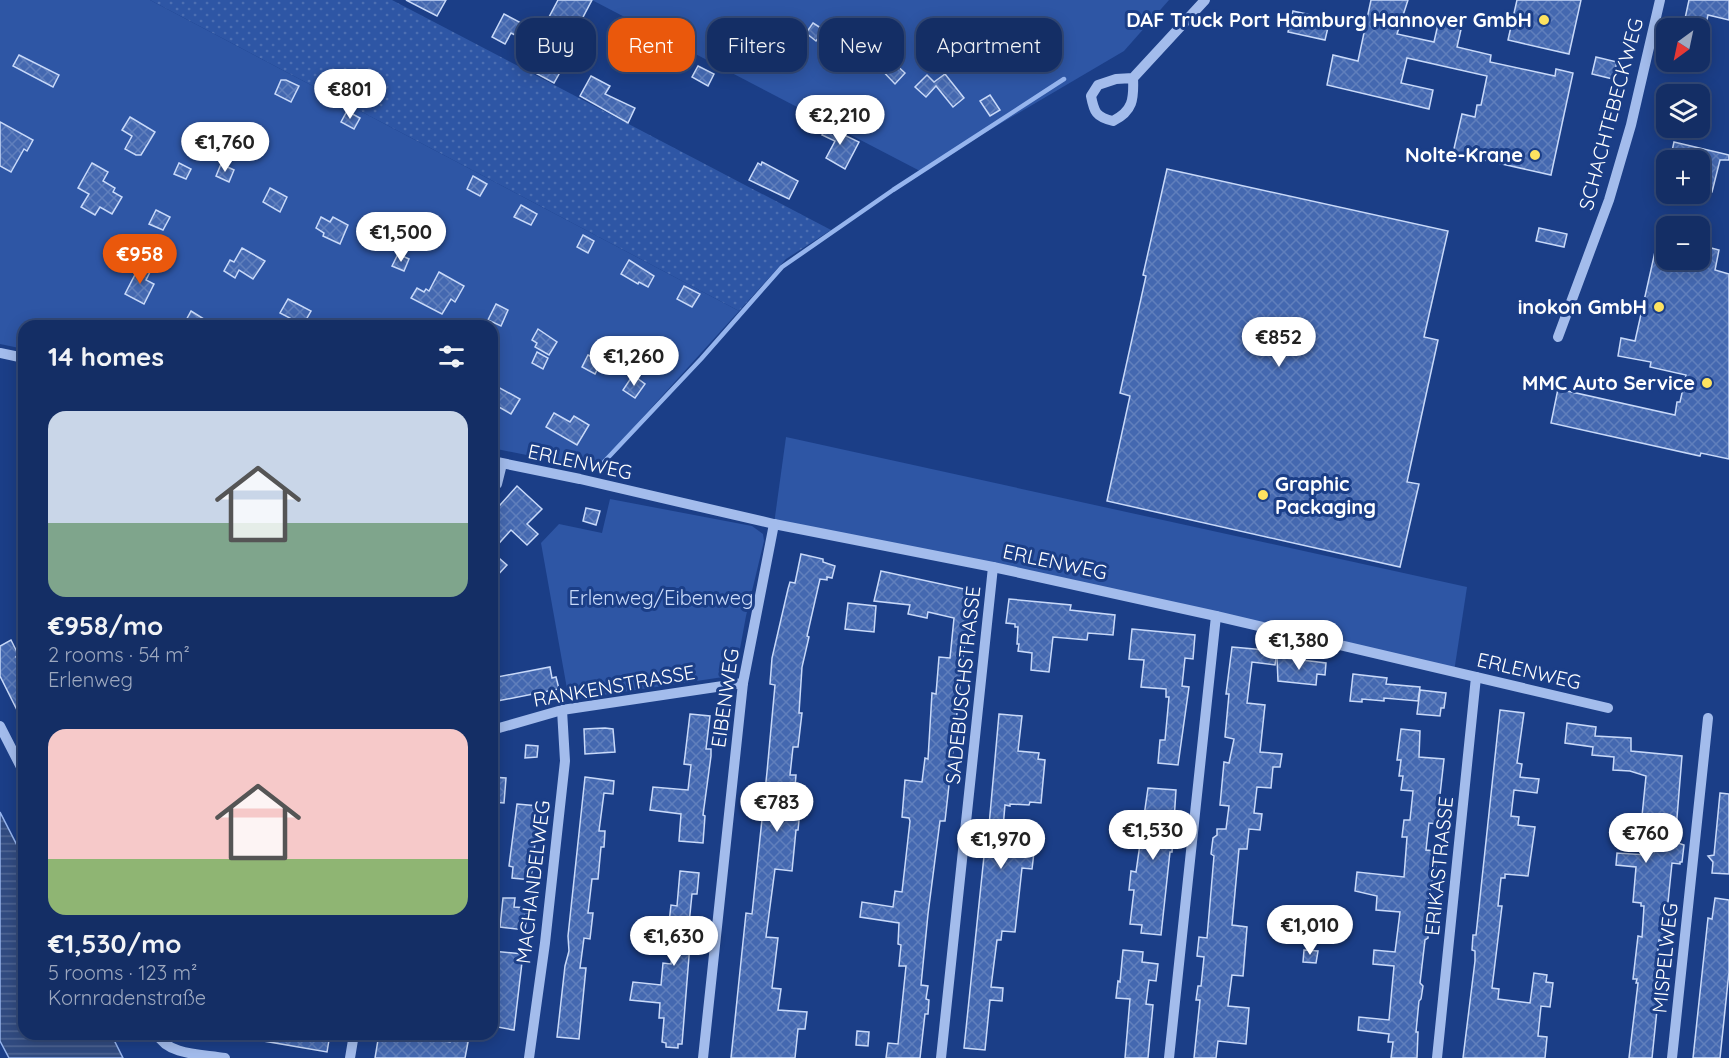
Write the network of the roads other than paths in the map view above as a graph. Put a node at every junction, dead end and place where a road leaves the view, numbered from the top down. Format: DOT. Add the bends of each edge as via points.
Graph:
graph roads {
  1 [pos="1205,0"];
  2 [pos="1660,0"];
  3 [pos="1133,78"];
  4 [pos="1558,338"];
  5 [pos="0,353"];
  6 [pos="18,357"];
  7 [pos="498,463"];
  8 [pos="774,524"];
  9 [pos="993,567"];
  10 [pos="1216,616"];
  11 [pos="1476,677"];
  12 [pos="743,683"];
  13 [pos="1608,708"];
  14 [pos="562,711"];
  15 [pos="1708,718"];
  16 [pos="0,726"];
  17 [pos="498,728"];
  18 [pos="18,760"];
  19 [pos="163,1040"];
  20 [pos="353,1040"];
  21 [pos="225,1058"];
  22 [pos="350,1058"];
  23 [pos="529,1058"];
  24 [pos="703,1058"];
  25 [pos="941,1058"];
  26 [pos="1169,1058"];
  27 [pos="1437,1058"];
  28 [pos="1672,1058"];
  1 -- 3 [label="street"];
  2 -- 4 [label="street, SCHACHTEBECKWEG" via="1609,200"];
  3 -- 3 [label="street" via="1098,85 1091,96 1094,111 1113,121 1125,115 1134,97"];
  5 -- 6 [label="street"];
  7 -- 8 [label="street, ERLENWEG"];
  8 -- 9 [label="street, ERLENWEG"];
  8 -- 12 [label="street, EIBENWEG"];
  9 -- 10 [label="street, ERLENWEG"];
  9 -- 25 [label="street, SADEBUSCHSTRASSE"];
  10 -- 11 [label="street, ERLENWEG"];
  10 -- 26 [label="street"];
  11 -- 13 [label="street, ERLENWEG"];
  11 -- 27 [label="street, ERIKASTRASSE"];
  12 -- 14 [label="street, RANKENSTRASSE"];
  12 -- 24 [label="street, EIBENWEG"];
  14 -- 17 [label="street, RANKENSTRASSE"];
  14 -- 23 [label="street, MACHANDELWEG" via="565,761"];
  15 -- 28 [label="street, MISPELWEG"];
  16 -- 18 [label="street"];
  19 -- 21 [label="street" via="175,1050"];
  20 -- 22 [label="street"];
}
